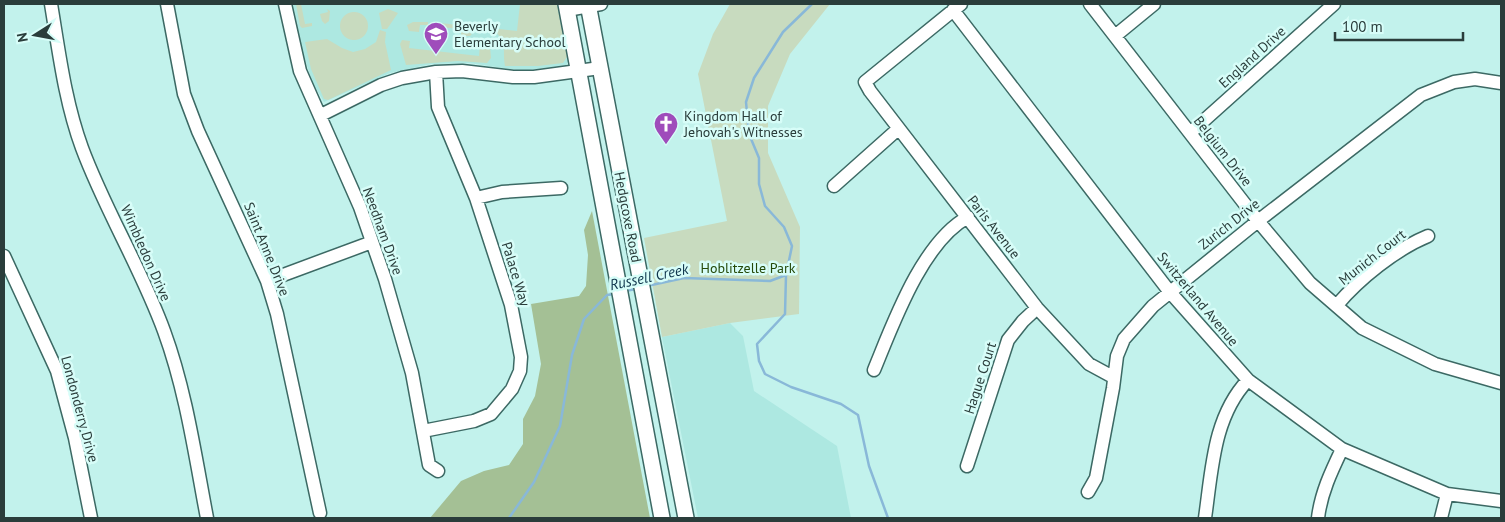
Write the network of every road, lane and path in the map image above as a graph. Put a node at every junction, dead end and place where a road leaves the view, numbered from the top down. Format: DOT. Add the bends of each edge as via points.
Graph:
graph roads {
  1 [pos="51,4"];
  2 [pos="167,4"];
  3 [pos="285,4"];
  4 [pos="1090,4"];
  5 [pos="1154,4"];
  6 [pos="1334,4"];
  7 [pos="593,5"];
  8 [pos="566,7"];
  9 [pos="957,7"];
  10 [pos="1115,36"];
  11 [pos="600,68"];
  12 [pos="436,72"];
  13 [pos="579,72"];
  14 [pos="1501,83"];
  15 [pos="321,115"];
  16 [pos="898,129"];
  17 [pos="1190,133"];
  18 [pos="834,186"];
  19 [pos="562,188"];
  20 [pos="476,198"];
  21 [pos="968,217"];
  22 [pos="1258,220"];
  23 [pos="1428,236"];
  24 [pos="372,242"];
  25 [pos="4,256"];
  26 [pos="267,281"];
  27 [pos="1169,291"];
  28 [pos="1337,305"];
  29 [pos="1037,308"];
  30 [pos="874,370"];
  31 [pos="1114,377"];
  32 [pos="1248,380"];
  33 [pos="1501,383"];
  34 [pos="423,430"];
  35 [pos="671,439"];
  36 [pos="648,443"];
  37 [pos="1342,449"];
  38 [pos="967,466"];
  39 [pos="438,470"];
  40 [pos="1088,492"];
  41 [pos="1447,494"];
  42 [pos="1501,500"];
  43 [pos="320,513"];
  44 [pos="90,518"];
  45 [pos="207,518"];
  46 [pos="662,518"];
  47 [pos="686,518"];
  48 [pos="1205,518"];
  49 [pos="1318,518"];
  50 [pos="1441,518"];
  1 -- 45 [label="street, Wimbledon Drive" via="70,110 82,146 147,288 180,380"];
  2 -- 26 [label="street, Saint Anne Drive" via="184,94"];
  3 -- 15 [label="street, Needham Drive" via="300,71"];
  4 -- 10 [label="street, Belgium Drive"];
  5 -- 10 [label="street"];
  6 -- 17 [label="street, England Drive"];
  7 -- 8 [label="street"];
  7 -- 11 [label="main road, Hedgcoxe Road"];
  8 -- 13 [label="main road, Hedgcoxe Road"];
  9 -- 16 [label="street, Paris Avenue" via="865,82"];
  9 -- 27 [label="street, Switzerland Avenue"];
  10 -- 17 [label="street, Belgium Drive"];
  11 -- 13 [label="street"];
  11 -- 35 [label="main road, Hedgcoxe Road"];
  12 -- 13 [label="street" via="462,71 513,77"];
  12 -- 15 [label="street" via="381,85"];
  12 -- 20 [label="street, Palace Way" via="438,107"];
  13 -- 36 [label="main road, Hedgcoxe Road"];
  14 -- 22 [label="street, Zurich Drive" via="1475,79 1454,82 1421,95"];
  15 -- 24 [label="street, Needham Drive"];
  16 -- 18 [label="street"];
  16 -- 21 [label="street, Paris Avenue"];
  17 -- 22 [label="street, Belgium Drive"];
  19 -- 20 [label="street" via="502,192"];
  20 -- 34 [label="street, Palace Way" via="515,320 520,371 508,395 491,414 474,421"];
  21 -- 29 [label="street, Paris Avenue"];
  21 -- 30 [label="street" via="957,223 907,290"];
  22 -- 27 [label="street, Zurich Drive"];
  22 -- 28 [label="street, Belgium Drive" via="1310,283"];
  23 -- 28 [label="street, Munich Court" via="1412,242 1351,289"];
  24 -- 26 [label="street"];
  24 -- 34 [label="street, Needham Drive" via="412,373"];
  25 -- 44 [label="street, Londonderry Drive" via="57,371 75,438"];
  26 -- 43 [label="street, Saint Anne Drive" via="288,360"];
  27 -- 31 [label="street, Zurich Drive" via="1137,321 1124,339 1114,364"];
  27 -- 32 [label="street, Switzerland Avenue"];
  28 -- 33 [label="street, Belgium Drive" via="1362,328 1434,364"];
  29 -- 31 [label="street, Paris Avenue" via="1089,364"];
  29 -- 38 [label="street, Hague Court" via="1008,340"];
  31 -- 40 [label="street, Zurich Drive" via="1096,478"];
  32 -- 37 [label="street, Switzerland Avenue"];
  32 -- 48 [label="street" via="1233,398 1221,426"];
  34 -- 39 [label="street, Needham Drive" via="429,465"];
  35 -- 36 [label="main road"];
  35 -- 47 [label="main road, Hedgcoxe Road"];
  36 -- 46 [label="main road, Hedgcoxe Road"];
  37 -- 41 [label="street, Switzerland Avenue"];
  37 -- 49 [label="street" via="1328,478"];
  41 -- 42 [label="street, Switzerland Avenue"];
  41 -- 50 [label="street"];
}
